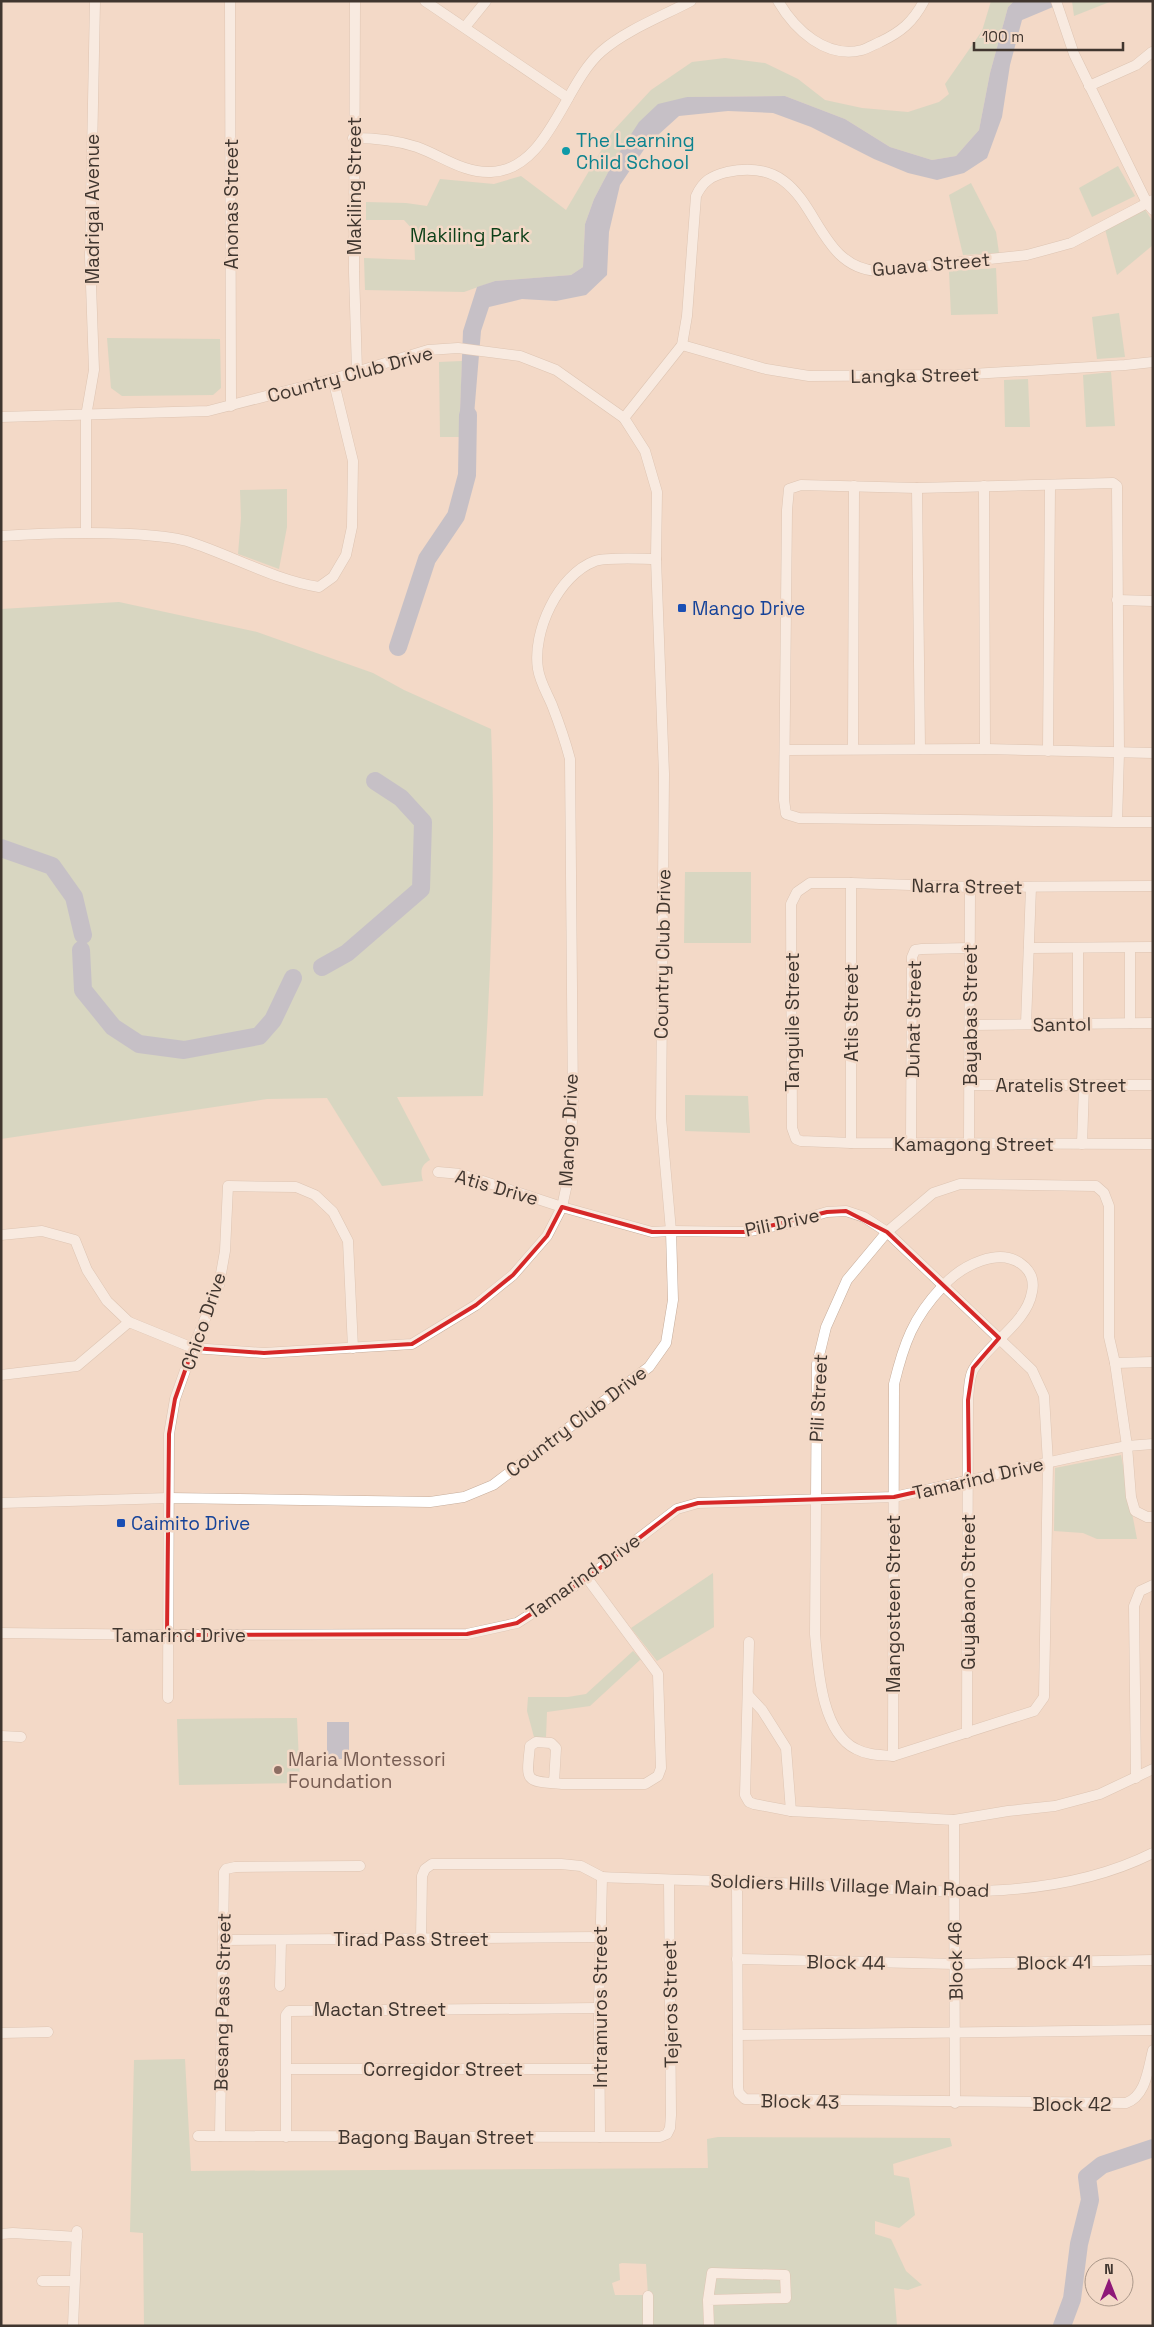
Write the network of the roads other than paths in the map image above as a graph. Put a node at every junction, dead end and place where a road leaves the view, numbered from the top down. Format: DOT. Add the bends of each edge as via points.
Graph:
graph roads {
  1 [pos="95,1"];
  2 [pos="230,1"];
  3 [pos="355,1"];
  4 [pos="425,1"];
  5 [pos="486,1"];
  6 [pos="691,1"];
  7 [pos="778,1"];
  8 [pos="924,1"];
  9 [pos="1056,1"];
  10 [pos="465,27"];
  11 [pos="1152,52"];
  12 [pos="1089,86"];
  13 [pos="568,98"];
  14 [pos="353,138"];
  15 [pos="1151,204"];
  16 [pos="682,345"];
  17 [pos="1153,362"];
  18 [pos="358,371"];
  19 [pos="333,379"];
  20 [pos="231,406"];
  21 [pos="86,416"];
  22 [pos="1,417"];
  23 [pos="624,418"];
  24 [pos="1050,485"];
  25 [pos="854,486"];
  26 [pos="984,486"];
  27 [pos="917,488"];
  28 [pos="86,532"];
  29 [pos="1,536"];
  30 [pos="656,559"];
  31 [pos="1117,600"];
  32 [pos="1153,602"];
  33 [pos="853,748"];
  34 [pos="920,749"];
  35 [pos="985,749"];
  36 [pos="786,750"];
  37 [pos="1048,751"];
  38 [pos="1118,753"];
  39 [pos="1153,753"];
  40 [pos="1117,822"];
  41 [pos="1153,822"];
  42 [pos="851,883"];
  43 [pos="1153,886"];
  44 [pos="970,887"];
  45 [pos="1031,887"];
  46 [pos="792,904"];
  47 [pos="1153,947"];
  48 [pos="970,948"];
  49 [pos="1028,948"];
  50 [pos="1130,948"];
  51 [pos="1078,949"];
  52 [pos="1153,1022"];
  53 [pos="1130,1023"];
  54 [pos="1026,1024"];
  55 [pos="1078,1024"];
  56 [pos="970,1025"];
  57 [pos="970,1085"];
  58 [pos="1084,1085"];
  59 [pos="1153,1085"];
  60 [pos="796,1139"];
  61 [pos="912,1143"];
  62 [pos="851,1144"];
  63 [pos="969,1144"];
  64 [pos="1082,1144"];
  65 [pos="1153,1144"];
  66 [pos="438,1172"];
  67 [pos="562,1207"];
  68 [pos="671,1231"];
  69 [pos="887,1232"];
  70 [pos="1,1235"];
  71 [pos="943,1285"];
  72 [pos="129,1322"];
  73 [pos="1000,1338"];
  74 [pos="193,1348"];
  75 [pos="353,1348"];
  76 [pos="1153,1362"];
  77 [pos="1116,1363"];
  78 [pos="1,1375"];
  79 [pos="1153,1444"];
  80 [pos="1128,1446"];
  81 [pos="1048,1463"];
  82 [pos="969,1480"];
  83 [pos="894,1497"];
  84 [pos="169,1498"];
  85 [pos="814,1500"];
  86 [pos="1,1503"];
  87 [pos="1153,1517"];
  88 [pos="587,1578"];
  89 [pos="1153,1585"];
  90 [pos="1,1633"];
  91 [pos="167,1635"];
  92 [pos="749,1642"];
  93 [pos="748,1695"];
  94 [pos="168,1698"];
  95 [pos="967,1733"];
  96 [pos="1,1736"];
  97 [pos="21,1736"];
  98 [pos="893,1756"];
  99 [pos="1153,1769"];
  100 [pos="1136,1778"];
  101 [pos="554,1784"];
  102 [pos="791,1811"];
  103 [pos="954,1820"];
  104 [pos="1153,1853"];
  105 [pos="360,1866"];
  106 [pos="602,1877"];
  107 [pos="669,1880"];
  108 [pos="736,1881"];
  109 [pos="953,1892"];
  110 [pos="600,1937"];
  111 [pos="223,1940"];
  112 [pos="281,1940"];
  113 [pos="421,1940"];
  114 [pos="736,1960"];
  115 [pos="1153,1960"];
  116 [pos="956,1964"];
  117 [pos="280,1986"];
  118 [pos="599,2008"];
  119 [pos="1153,2030"];
  120 [pos="48,2032"];
  121 [pos="956,2032"];
  122 [pos="1,2033"];
  123 [pos="738,2035"];
  124 [pos="1153,2050"];
  125 [pos="287,2069"];
  126 [pos="599,2069"];
  127 [pos="955,2103"];
  128 [pos="670,2128"];
  129 [pos="198,2136"];
  130 [pos="220,2136"];
  131 [pos="286,2137"];
  132 [pos="600,2137"];
  133 [pos="1,2234"];
  134 [pos="42,2281"];
  135 [pos="74,2281"];
  136 [pos="648,2296"];
  137 [pos="708,2300"];
  138 [pos="73,2326"];
  139 [pos="648,2326"];
  140 [pos="709,2326"];
  1 -- 21 [label="street, Madrigal Avenue" via="90,256 94,370"];
  2 -- 20 [label="street, Anonas Street"];
  3 -- 14 [label="street, Makiling Street"];
  4 -- 10 [label="street"];
  5 -- 10 [label="street"];
  6 -- 13 [label="street" via="601,51"];
  7 -- 8 [label="street" via="800,31 820,44 841,50 862,50 890,37 915,18"];
  9 -- 12 [label="street"];
  10 -- 13 [label="street"];
  11 -- 12 [label="street" via="1136,65"];
  12 -- 15 [label="street"];
  13 -- 14 [label="street" via="542,142 518,164 492,172 465,170 417,147 391,140"];
  14 -- 18 [label="street, Makiling Street"];
  15 -- 16 [label="street, Guava Street" via="1071,243 1027,255 877,271 862,270 832,249 790,184 759,172 738,170 713,176 701,185 696,196"];
  16 -- 17 [label="street, Langka Street" via="766,369 809,376 955,374"];
  16 -- 23 [label="street, Guava Street"];
  18 -- 19 [label="street, Country Club Drive"];
  18 -- 23 [label="street, Country Club Drive" via="428,350 488,350 520,356 556,370"];
  19 -- 20 [label="street, Country Club Drive"];
  19 -- 28 [label="street" via="353,461 352,527 346,555 333,577 319,587 300,584 165,536"];
  20 -- 21 [label="street, Country Club Drive" via="208,411"];
  21 -- 22 [label="street, Country Club Drive"];
  21 -- 28 [label="street, Madrigal Avenue"];
  23 -- 30 [label="street, Country Club Drive" via="645,451 653,473 657,492"];
  24 -- 26 [label="street"];
  24 -- 31 [label="street" via="1113,483 1117,486"];
  24 -- 37 [label="street"];
  25 -- 27 [label="street"];
  25 -- 33 [label="street"];
  25 -- 36 [label="street" via="789,489"];
  26 -- 27 [label="street"];
  26 -- 35 [label="street"];
  27 -- 34 [label="street"];
  28 -- 29 [label="street"];
  30 -- 67 [label="street, Mango Drive" via="597,561 586,566 565,585 545,616 538,636 538,668 570,759 573,1105 568,1179"];
  30 -- 68 [label="street, Country Club Drive" via="664,774 661,1118"];
  31 -- 32 [label="street"];
  31 -- 38 [label="street"];
  33 -- 34 [label="street"];
  33 -- 36 [label="street"];
  34 -- 35 [label="street"];
  35 -- 37 [label="street"];
  36 -- 40 [label="street" via="784,808 786,814 799,818"];
  37 -- 38 [label="street"];
  38 -- 39 [label="street"];
  38 -- 40 [label="street"];
  40 -- 41 [label="street"];
  42 -- 44 [label="street, Narra Street"];
  42 -- 46 [label="street, Narra Street" via="810,883 797,892"];
  42 -- 62 [label="street, Atis Street"];
  43 -- 45 [label="street, Narra Street"];
  44 -- 45 [label="street, Narra Street"];
  44 -- 48 [label="street, Bayabas Street"];
  45 -- 49 [label="street"];
  46 -- 60 [label="street, Tanguile Street" via="792,1128"];
  47 -- 50 [label="street"];
  48 -- 56 [label="street, Bayabas Street"];
  48 -- 61 [label="street, Duhat Street" via="915,950 912,957"];
  49 -- 51 [label="street"];
  49 -- 54 [label="street"];
  50 -- 51 [label="street"];
  50 -- 53 [label="street"];
  51 -- 55 [label="street"];
  52 -- 53 [label="street, Santol"];
  53 -- 55 [label="street, Santol"];
  54 -- 55 [label="street, Santol"];
  54 -- 56 [label="street, Santol"];
  56 -- 57 [label="street, Bayabas Street"];
  57 -- 58 [label="street, Aratelis Street"];
  57 -- 63 [label="street, Bayabas Street"];
  58 -- 59 [label="street, Aratelis Street"];
  58 -- 64 [label="street"];
  60 -- 62 [label="street, Kamagong Street"];
  61 -- 62 [label="street, Kamagong Street"];
  61 -- 63 [label="street, Kamagong Street"];
  63 -- 64 [label="street, Kamagong Street"];
  64 -- 65 [label="street, Kamagong Street"];
  66 -- 67 [label="street, Atis Drive" via="461,1174"];
  67 -- 68 [label="street, Atis Drive" via="652,1232"];
  67 -- 75 [label="street, Mango Drive" via="547,1236 514,1275 476,1305 412,1344"];
  68 -- 69 [label="street, Pili Drive" via="745,1232 827,1212 846,1211 864,1217"];
  68 -- 84 [label="street, Country Club Drive" via="673,1300 666,1343 648,1367 493,1484 464,1497 430,1502"];
  69 -- 71 [label="street, Pili Street"];
  69 -- 77 [label="street" via="933,1193 960,1184 1096,1186 1104,1193 1109,1206 1109,1337"];
  69 -- 85 [label="street, Pili Street" via="847,1280 826,1327 817,1364"];
  70 -- 72 [label="street, Mango Drive" via="42,1231 76,1240 87,1270 107,1302"];
  71 -- 73 [label="street, Pili Street"];
  71 -- 73 [label="street, Guyabano Street" via="970,1264 1005,1256 1027,1269 1032,1278 1028,1303"];
  71 -- 83 [label="street, Mangosteen Street" via="918,1317 903,1346 894,1384"];
  72 -- 74 [label="street, Mango Drive"];
  72 -- 78 [label="street" via="77,1366"];
  73 -- 81 [label="street, Pili Street" via="1032,1370 1044,1396"];
  73 -- 82 [label="street, Guyabano Street" via="973,1368 968,1400"];
  74 -- 75 [label="street, Mango Drive" via="264,1353"];
  74 -- 75 [label="street, Chico Drive" via="219,1285 228,1186 252,1185 296,1187 315,1195 333,1212 348,1241"];
  74 -- 84 [label="street, Chico Drive" via="175,1399 169,1434"];
  76 -- 77 [label="street"];
  77 -- 80 [label="street"];
  79 -- 80 [label="street, Tamarind Drive"];
  80 -- 81 [label="street, Tamarind Drive"];
  80 -- 87 [label="street" via="1135,1511"];
  81 -- 82 [label="street, Tamarind Drive"];
  81 -- 95 [label="street, Pili Street" via="1044,1697 1034,1711"];
  82 -- 83 [label="street, Tamarind Drive"];
  82 -- 95 [label="street, Guyabano Street"];
  83 -- 85 [label="street, Tamarind Drive"];
  83 -- 98 [label="street, Mangosteen Street"];
  84 -- 86 [label="street, Country Club Drive"];
  84 -- 91 [label="street"];
  85 -- 88 [label="street, Tamarind Drive" via="722,1501 677,1509"];
  85 -- 98 [label="street, Pili Street" via="815,1634 818,1677 826,1706 842,1739 854,1749"];
  88 -- 91 [label="street, Tamarind Drive" via="517,1623 467,1634"];
  88 -- 101 [label="street" via="658,1674 661,1768 658,1776 645,1784"];
  89 -- 100 [label="street" via="1140,1591 1134,1606"];
  90 -- 91 [label="street, Tamarind Drive"];
  91 -- 94 [label="street"];
  92 -- 93 [label="street"];
  93 -- 102 [label="street" via="762,1710 786,1748"];
  93 -- 102 [label="street" via="746,1799 754,1804"];
  95 -- 98 [label="street, Pili Street"];
  96 -- 97 [label="street"];
  99 -- 100 [label="street"];
  100 -- 103 [label="street" via="1100,1794 1055,1806"];
  102 -- 103 [label="street"];
  103 -- 109 [label="street, Block 46"];
  104 -- 109 [label="street, Soldiers Hills Village Main Road" via="1130,1865 1077,1880 1014,1889"];
  105 -- 111 [label="street, Besang Pass Street" via="235,1866 226,1869 223,1876"];
  106 -- 107 [label="street, Soldiers Hills Village Main Road"];
  106 -- 110 [label="street, Intramuros Street"];
  106 -- 113 [label="street" via="581,1866 561,1864 432,1864 422,1876"];
  107 -- 108 [label="street, Soldiers Hills Village Main Road"];
  107 -- 128 [label="street, Tejeros Street"];
  108 -- 109 [label="street, Soldiers Hills Village Main Road"];
  108 -- 114 [label="street, Block 43"];
  109 -- 116 [label="street, Block 46"];
  110 -- 113 [label="street, Tirad Pass Street"];
  110 -- 118 [label="street, Intramuros Street"];
  111 -- 112 [label="street, Tirad Pass Street"];
  111 -- 130 [label="street, Besang Pass Street"];
  112 -- 113 [label="street, Tirad Pass Street"];
  112 -- 117 [label="street"];
  114 -- 116 [label="street, Block 44"];
  114 -- 123 [label="street, Block 43"];
  115 -- 116 [label="street, Block 41"];
  116 -- 121 [label="street, Block 46"];
  118 -- 125 [label="street, Mactan Street" via="294,2010 286,2016"];
  118 -- 126 [label="street, Intramuros Street"];
  119 -- 121 [label="street"];
  120 -- 122 [label="street"];
  121 -- 123 [label="street"];
  121 -- 127 [label="street, Block 46"];
  123 -- 127 [label="street, Block 43" via="738,2087 745,2099"];
  124 -- 127 [label="street, Block 42" via="1142,2091 1133,2101 1126,2103"];
  125 -- 126 [label="street, Corregidor Street"];
  125 -- 131 [label="street, Mactan Street"];
  126 -- 132 [label="street, Intramuros Street"];
  128 -- 132 [label="street, Bagong Bayan Street" via="660,2137"];
  129 -- 130 [label="street, Bagong Bayan Street"];
  130 -- 131 [label="street, Bagong Bayan Street"];
  131 -- 132 [label="street, Bagong Bayan Street"];
  133 -- 135 [label="street" via="77,2234"];
  134 -- 135 [label="street"];
  135 -- 138 [label="street"];
  136 -- 139 [label="street"];
  137 -- 137 [label="street" via="786,2298 785,2275 712,2273"];
  137 -- 140 [label="street"];
}
